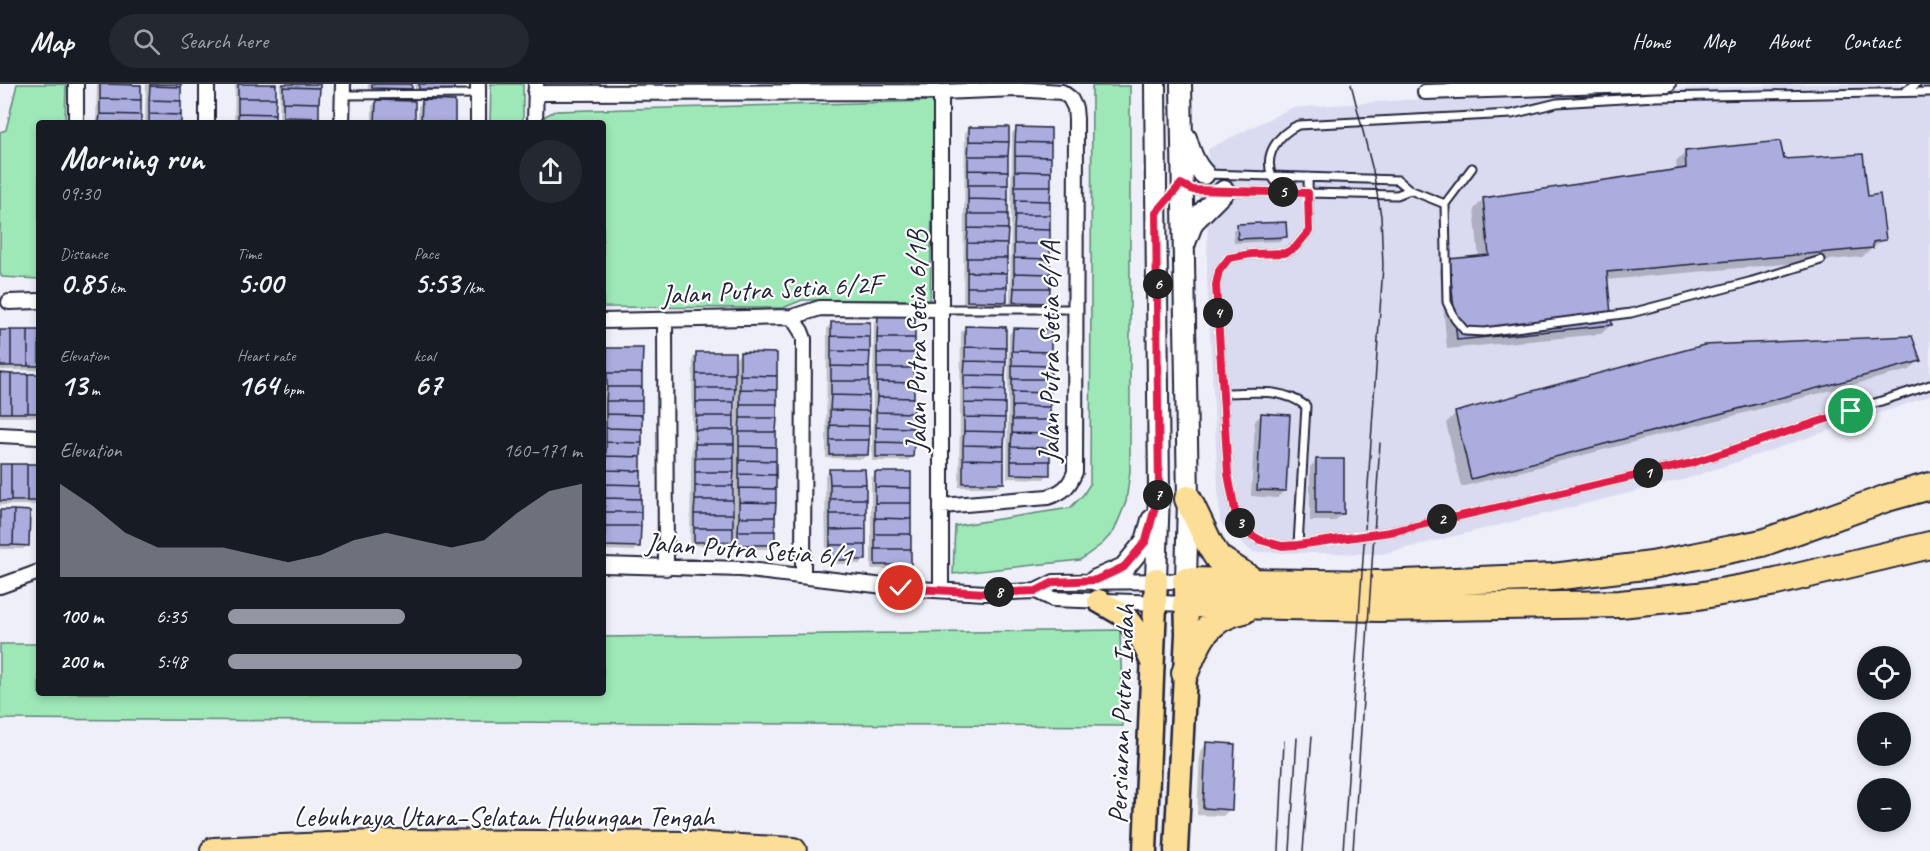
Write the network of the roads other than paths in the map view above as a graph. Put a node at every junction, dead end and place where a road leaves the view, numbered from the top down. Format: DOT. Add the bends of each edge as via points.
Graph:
graph roads {
  1 [pos="76,84"];
  2 [pos="207,84"];
  3 [pos="1155,84"];
  4 [pos="1181,84"];
  5 [pos="1668,84"];
  6 [pos="1916,84"];
  7 [pos="1562,86"];
  8 [pos="1015,87"];
  9 [pos="816,88"];
  10 [pos="1422,88"];
  11 [pos="343,89"];
  12 [pos="478,89"];
  13 [pos="535,89"];
  14 [pos="670,89"];
  15 [pos="941,92"];
  16 [pos="1930,92"];
  17 [pos="1902,93"];
  18 [pos="76,120"];
  19 [pos="207,120"];
  20 [pos="342,120"];
  21 [pos="478,120"];
  22 [pos="535,120"];
  23 [pos="1181,124"];
  24 [pos="1155,152"];
  25 [pos="1472,168"];
  26 [pos="1204,174"];
  27 [pos="1272,176"];
  28 [pos="1308,177"];
  29 [pos="1181,184"];
  30 [pos="1410,190"];
  31 [pos="1224,191"];
  32 [pos="1284,192"];
  33 [pos="1308,193"];
  34 [pos="1445,204"];
  35 [pos="1156,213"];
  36 [pos="1183,250"];
  37 [pos="1821,260"];
  38 [pos="36,301"];
  39 [pos="9,302"];
  40 [pos="941,309"];
  41 [pos="1074,309"];
  42 [pos="792,317"];
  43 [pos="665,320"];
  44 [pos="606,321"];
  45 [pos="1930,385"];
  46 [pos="1224,393"];
  47 [pos="0,435"];
  48 [pos="36,437"];
  49 [pos="1930,486"];
  50 [pos="1159,492"];
  51 [pos="1188,499"];
  52 [pos="942,506"];
  53 [pos="1298,545"];
  54 [pos="1930,545"];
  55 [pos="606,565"];
  56 [pos="666,567"];
  57 [pos="36,573"];
  58 [pos="803,576"];
  59 [pos="1156,579"];
  60 [pos="1253,581"];
  61 [pos="0,586"];
  62 [pos="941,590"];
  63 [pos="1036,591"];
  64 [pos="1097,591"];
  65 [pos="1186,592"];
  66 [pos="1155,603"];
  67 [pos="1259,607"];
  68 [pos="1153,664"];
  69 [pos="1185,673"];
  70 [pos="214,851"];
  71 [pos="794,851"];
  72 [pos="1145,851"];
  73 [pos="1176,851"];
  1 -- 18 [label="street"];
  2 -- 19 [label="street"];
  3 -- 24 [label="main road"];
  4 -- 23 [label="main road"];
  5 -- 7 [label="street"];
  6 -- 17 [label="lane"];
  7 -- 10 [label="street"];
  8 -- 15 [label="street"];
  8 -- 41 [label="street, Jalan Putra Setia 6/1A" via="1062,92 1075,108"];
  9 -- 14 [label="street"];
  9 -- 15 [label="street"];
  11 -- 12 [label="lane"];
  11 -- 20 [label="street"];
  12 -- 21 [label="street"];
  13 -- 14 [label="street"];
  13 -- 22 [label="street"];
  15 -- 40 [label="street, Jalan Putra Setia 6/1B"];
  16 -- 17 [label="lane"];
  17 -- 27 [label="lane" via="1655,97 1557,103 1512,114 1313,123 1287,130 1276,142 1269,158"];
  23 -- 26 [label="main road" via="1192,156"];
  23 -- 29 [label="main road"];
  24 -- 29 [label="main road"];
  24 -- 35 [label="main road"];
  25 -- 34 [label="lane"];
  26 -- 27 [label="lane"];
  26 -- 29 [label="lane" via="1192,174"];
  27 -- 28 [label="lane"];
  27 -- 32 [label="lane"];
  28 -- 30 [label="lane" via="1398,180"];
  28 -- 33 [label="lane"];
  29 -- 31 [label="lane" via="1193,190"];
  29 -- 35 [label="main road"];
  29 -- 36 [label="main road"];
  30 -- 33 [label="lane" via="1397,195"];
  30 -- 34 [label="lane"];
  31 -- 32 [label="lane"];
  31 -- 36 [label="main road" via="1193,222"];
  32 -- 33 [label="lane"];
  33 -- 46 [label="lane" via="1309,231 1295,248 1285,253 1229,258 1219,271 1216,285"];
  34 -- 37 [label="lane" via="1447,302 1465,331 1631,314"];
  35 -- 50 [label="main road"];
  36 -- 51 [label="main road"];
  38 -- 39 [label="street"];
  40 -- 41 [label="lane"];
  40 -- 42 [label="street, Jalan Putra Setia 6/2F" via="820,308"];
  40 -- 52 [label="street, Jalan Putra Setia 6/1B"];
  41 -- 52 [label="street, Jalan Putra Setia 6/1A" via="1075,472 1070,486 1048,497"];
  42 -- 43 [label="street, Jalan Putra Setia 6/2F"];
  42 -- 58 [label="street" via="804,339"];
  43 -- 44 [label="street, Jalan Putra Setia 6/2F"];
  43 -- 56 [label="street"];
  45 -- 53 [label="lane" via="1692,463 1390,532"];
  46 -- 53 [label="lane" via="1228,474 1236,516 1245,531 1260,540 1282,546"];
  46 -- 53 [label="lane" via="1283,393 1306,406"];
  47 -- 48 [label="street"];
  49 -- 60 [label="highway" via="1761,543 1652,565 1553,577 1380,584"];
  50 -- 59 [label="main road"];
  50 -- 64 [label="main road" via="1146,541"];
  51 -- 60 [label="highway" via="1218,558"];
  51 -- 65 [label="main road"];
  52 -- 62 [label="street, Jalan Putra Setia 6/1B"];
  54 -- 67 [label="highway" via="1776,582 1620,604"];
  55 -- 56 [label="street, Jalan Putra Setia 6/1"];
  56 -- 58 [label="street, Jalan Putra Setia 6/1"];
  57 -- 61 [label="street"];
  58 -- 62 [label="street, Jalan Putra Setia 6/1"];
  59 -- 64 [label="street"];
  59 -- 65 [label="street"];
  59 -- 66 [label="main road, Persiaran Putra Indah"];
  60 -- 65 [label="highway"];
  62 -- 63 [label="street, Jalan Putra Setia 6/1"];
  63 -- 64 [label="street" via="1054,582"];
  63 -- 64 [label="street" via="1053,600"];
  64 -- 66 [label="street"];
  64 -- 68 [label="main road" via="1125,616"];
  65 -- 66 [label="street"];
  65 -- 67 [label="highway"];
  65 -- 69 [label="main road"];
  66 -- 68 [label="main road, Persiaran Putra Indah"];
  67 -- 69 [label="highway" via="1228,613 1217,620 1195,646"];
  68 -- 72 [label="main road, Persiaran Putra Indah"];
  69 -- 73 [label="main road"];
  70 -- 71 [label="highway, Lebuhraya Utara–Selatan Hubungan Tengah" via="396,843 688,845"];
}
